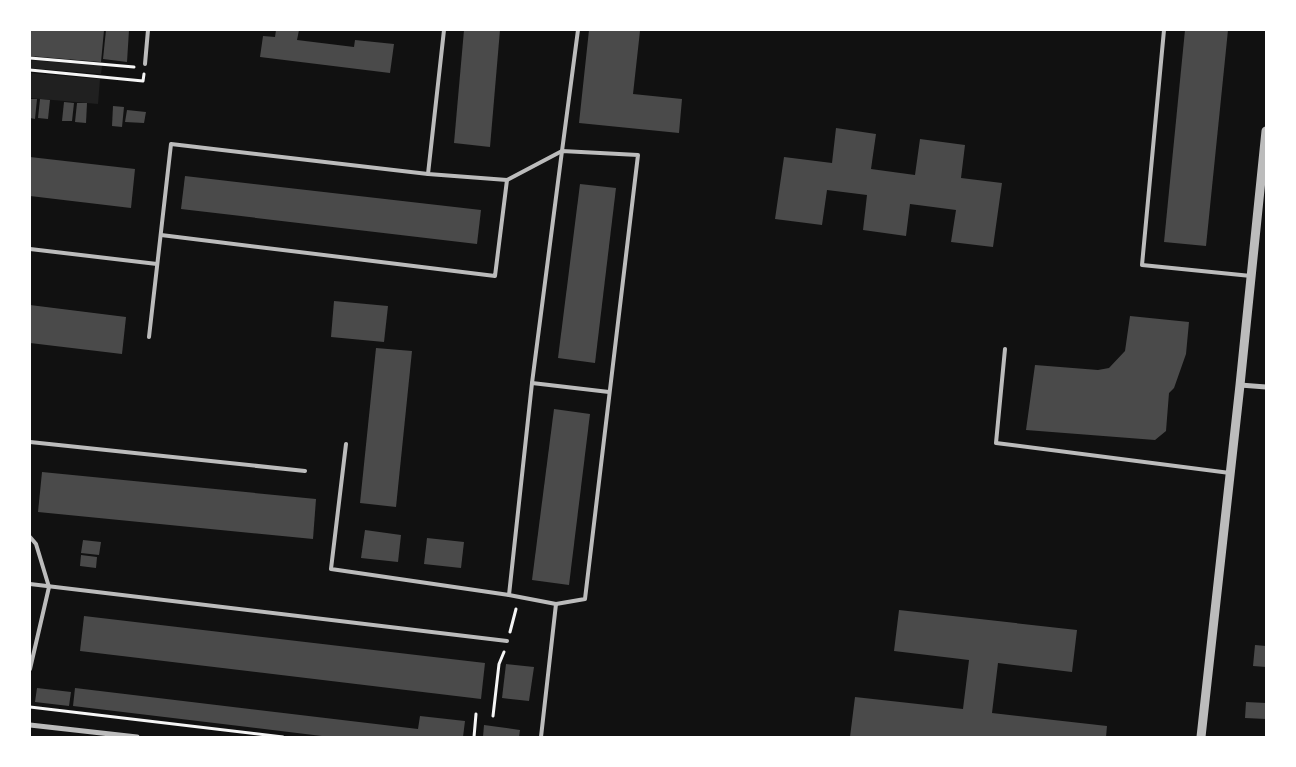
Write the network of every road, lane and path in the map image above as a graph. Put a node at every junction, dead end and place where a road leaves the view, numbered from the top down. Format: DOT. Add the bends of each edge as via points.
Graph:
graph roads {
  1 [pos="148,30"];
  2 [pos="444,30"];
  3 [pos="578,30"];
  4 [pos="1164,30"];
  5 [pos="30,58"];
  6 [pos="145,64"];
  7 [pos="135,67"];
  8 [pos="30,70"];
  9 [pos="143,81"];
  10 [pos="1266,131"];
  11 [pos="562,150"];
  12 [pos="428,174"];
  13 [pos="507,180"];
  14 [pos="161,235"];
  15 [pos="30,249"];
  16 [pos="157,264"];
  17 [pos="1251,276"];
  18 [pos="149,337"];
  19 [pos="1005,349"];
  20 [pos="532,383"];
  21 [pos="1240,385"];
  22 [pos="1266,387"];
  23 [pos="609,392"];
  24 [pos="30,442"];
  25 [pos="346,444"];
  26 [pos="305,471"];
  27 [pos="1230,473"];
  28 [pos="30,537"];
  29 [pos="30,584"];
  30 [pos="49,587"];
  31 [pos="509,595"];
  32 [pos="520,597"];
  33 [pos="556,604"];
  34 [pos="507,642"];
  35 [pos="30,669"];
  36 [pos="30,707"];
  37 [pos="476,714"];
  38 [pos="493,716"];
  39 [pos="30,724"];
  40 [pos="137,737"];
  41 [pos="283,737"];
  42 [pos="474,737"];
  43 [pos="541,737"];
  44 [pos="1201,737"];
  1 -- 6 [label="lane"];
  2 -- 12 [label="lane"];
  3 -- 11 [label="lane"];
  4 -- 17 [label="lane" via="1142,265"];
  5 -- 7 [label="path"];
  8 -- 9 [label="path"];
  10 -- 17 [label="street"];
  11 -- 13 [label="lane"];
  11 -- 20 [label="lane"];
  11 -- 23 [label="lane" via="638,155"];
  12 -- 13 [label="lane"];
  12 -- 14 [label="lane" via="171,144"];
  13 -- 14 [label="lane" via="495,276"];
  14 -- 16 [label="lane"];
  15 -- 16 [label="lane"];
  16 -- 18 [label="lane"];
  17 -- 21 [label="street"];
  19 -- 27 [label="lane" via="996,443"];
  20 -- 23 [label="lane"];
  20 -- 31 [label="lane"];
  21 -- 22 [label="street"];
  21 -- 27 [label="street"];
  23 -- 33 [label="lane" via="585,599"];
  24 -- 26 [label="lane"];
  25 -- 31 [label="lane" via="332,569"];
  27 -- 44 [label="street"];
  28 -- 30 [label="lane" via="36,544"];
  29 -- 30 [label="lane"];
  30 -- 34 [label="lane"];
  30 -- 35 [label="lane"];
  31 -- 32 [label="lane"];
  32 -- 33 [label="lane"];
  32 -- 34 [label="path"];
  33 -- 43 [label="lane"];
  34 -- 38 [label="path" via="499,664"];
  36 -- 41 [label="path"];
  37 -- 42 [label="path"];
  39 -- 40 [label="street"];
}
